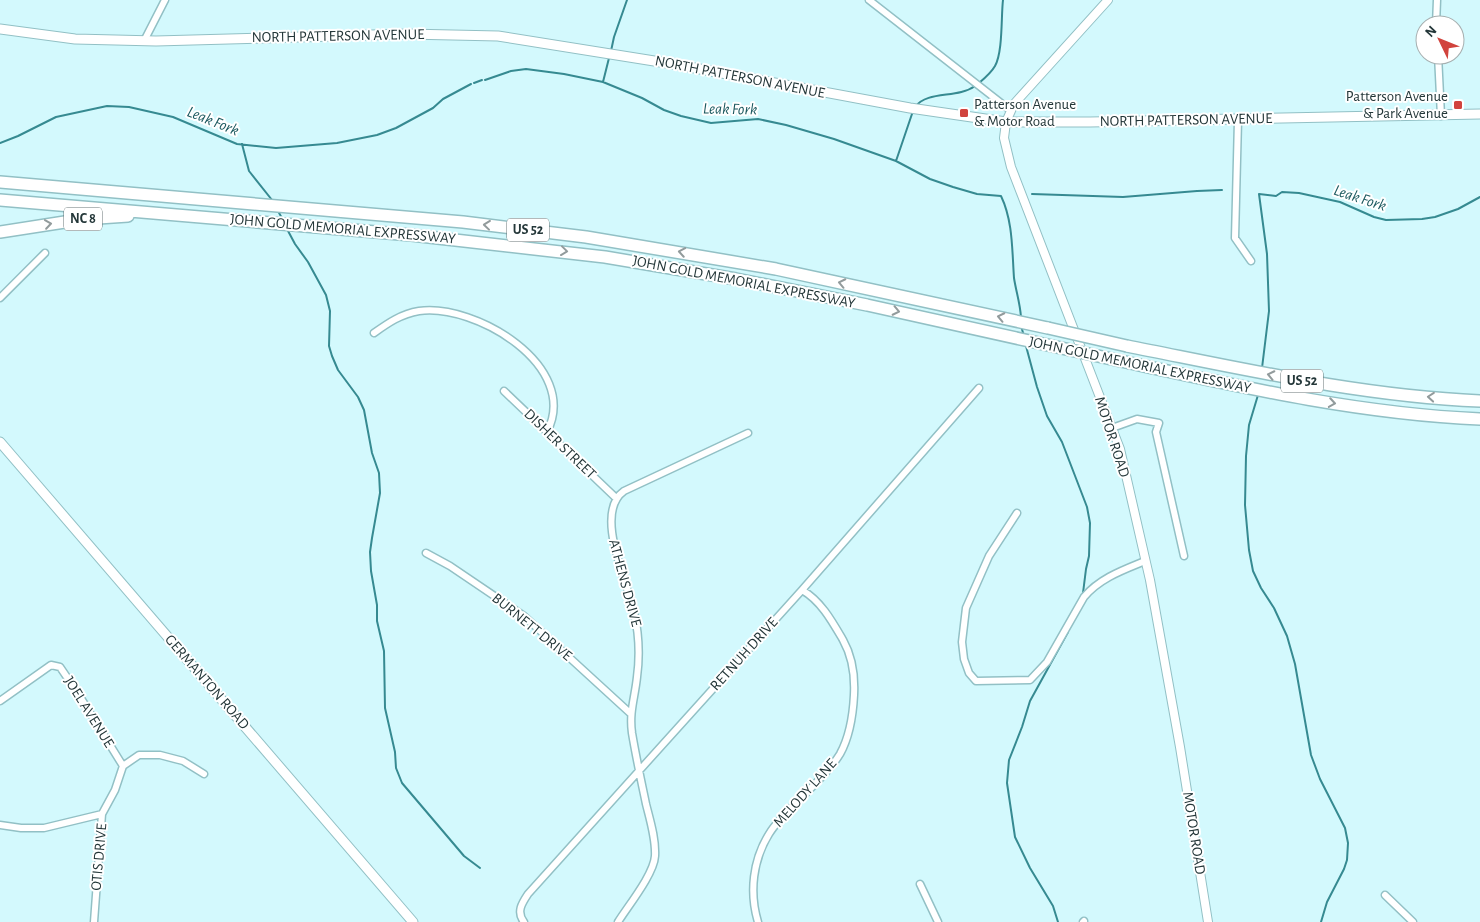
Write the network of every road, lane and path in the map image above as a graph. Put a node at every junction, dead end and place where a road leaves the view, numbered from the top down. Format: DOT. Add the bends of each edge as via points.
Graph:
graph roads {
  1 [pos="164,0"];
  2 [pos="869,0"];
  3 [pos="1108,0"];
  4 [pos="1437,0"];
  5 [pos="1436,15"];
  6 [pos="0,29"];
  7 [pos="144,41"];
  8 [pos="1438,65"];
  9 [pos="1010,110"];
  10 [pos="1480,114"];
  11 [pos="1441,116"];
  12 [pos="1238,120"];
  13 [pos="1006,122"];
  14 [pos="0,182"];
  15 [pos="0,200"];
  16 [pos="167,214"];
  17 [pos="0,232"];
  18 [pos="46,253"];
  19 [pos="1251,261"];
  20 [pos="0,298"];
  21 [pos="374,333"];
  22 [pos="978,388"];
  23 [pos="504,391"];
  24 [pos="1480,401"];
  25 [pos="1480,419"];
  26 [pos="1112,428"];
  27 [pos="547,432"];
  28 [pos="748,433"];
  29 [pos="0,442"];
  30 [pos="616,498"];
  31 [pos="1016,513"];
  32 [pos="426,553"];
  33 [pos="1184,556"];
  34 [pos="1145,561"];
  35 [pos="802,590"];
  36 [pos="0,701"];
  37 [pos="630,713"];
  38 [pos="123,766"];
  39 [pos="639,771"];
  40 [pos="204,774"];
  41 [pos="102,814"];
  42 [pos="0,825"];
  43 [pos="920,884"];
  44 [pos="1385,895"];
  45 [pos="94,922"];
  46 [pos="413,922"];
  47 [pos="524,922"];
  48 [pos="618,922"];
  49 [pos="758,922"];
  50 [pos="938,922"];
  51 [pos="1208,922"];
  52 [pos="1413,922"];
  1 -- 7 [label="street"];
  2 -- 9 [label="street"];
  3 -- 9 [label="street, MOTOR ROAD"];
  4 -- 5 [label="street"];
  6 -- 7 [label="main road, NORTH PATTERSON AVENUE" via="75,39"];
  7 -- 13 [label="main road, NORTH PATTERSON AVENUE" via="407,34 498,36"];
  8 -- 11 [label="street"];
  9 -- 13 [label="street, MOTOR ROAD"];
  10 -- 11 [label="main road, NORTH PATTERSON AVENUE"];
  11 -- 12 [label="main road, NORTH PATTERSON AVENUE"];
  12 -- 13 [label="main road, NORTH PATTERSON AVENUE"];
  12 -- 19 [label="street" via="1235,238"];
  13 -- 26 [label="street, MOTOR ROAD" via="1005,146 1015,180"];
  24 -- 14 [label="highway, JOHN GOLD MEMORIAL EXPRESSWAY / US 52, one-way, bridge" via="1411,396 1285,378 776,269 586,237 463,222"];
  15 -- 16 [label="highway, JOHN GOLD MEMORIAL EXPRESSWAY / US 52"];
  17 -- 16 [label="highway, NC 8, one-way" via="84,219"];
  16 -- 25 [label="highway, JOHN GOLD MEMORIAL EXPRESSWAY / US 52, one-way, bridge" via="411,235 605,257 867,305 1237,386 1330,403"];
  18 -- 20 [label="street"];
  21 -- 27 [label="street" via="393,320 420,311 459,315 498,330 530,354 549,381 554,401"];
  22 -- 35 [label="street, RETNUH DRIVE"];
  23 -- 27 [label="street, DISHER STREET"];
  26 -- 33 [label="street" via="1137,419 1159,423 1156,432"];
  26 -- 34 [label="street, MOTOR ROAD" via="1120,449"];
  27 -- 30 [label="street, DISHER STREET"];
  28 -- 30 [label="street" via="624,491"];
  29 -- 46 [label="main road, GERMANTON ROAD"];
  30 -- 37 [label="street, ATHENS DRIVE" via="611,519 612,537 638,633 639,663"];
  31 -- 34 [label="street" via="989,556 966,608 962,642 964,659 976,681 1030,680 1047,662 1090,590 1108,576"];
  32 -- 37 [label="street, BURNETT DRIVE" via="524,616"];
  34 -- 51 [label="street, MOTOR ROAD" via="1180,747"];
  35 -- 39 [label="street, RETNUH DRIVE"];
  35 -- 49 [label="street, MELODY LANE" via="825,612 848,653 854,680 852,717 846,741 832,765 769,833 755,866 753,882"];
  36 -- 38 [label="street, JOEL AVENUE" via="52,666 60,667"];
  37 -- 39 [label="street, ATHENS DRIVE"];
  38 -- 40 [label="street" via="139,755 160,755 191,764"];
  38 -- 41 [label="street, OTIS DRIVE" via="116,790"];
  39 -- 47 [label="street, RETNUH DRIVE" via="528,894 521,905"];
  39 -- 48 [label="street, ATHENS DRIVE" via="655,857 643,885"];
  41 -- 42 [label="street" via="44,828"];
  41 -- 45 [label="street, OTIS DRIVE"];
  43 -- 50 [label="street"];
  44 -- 52 [label="street"];
}
